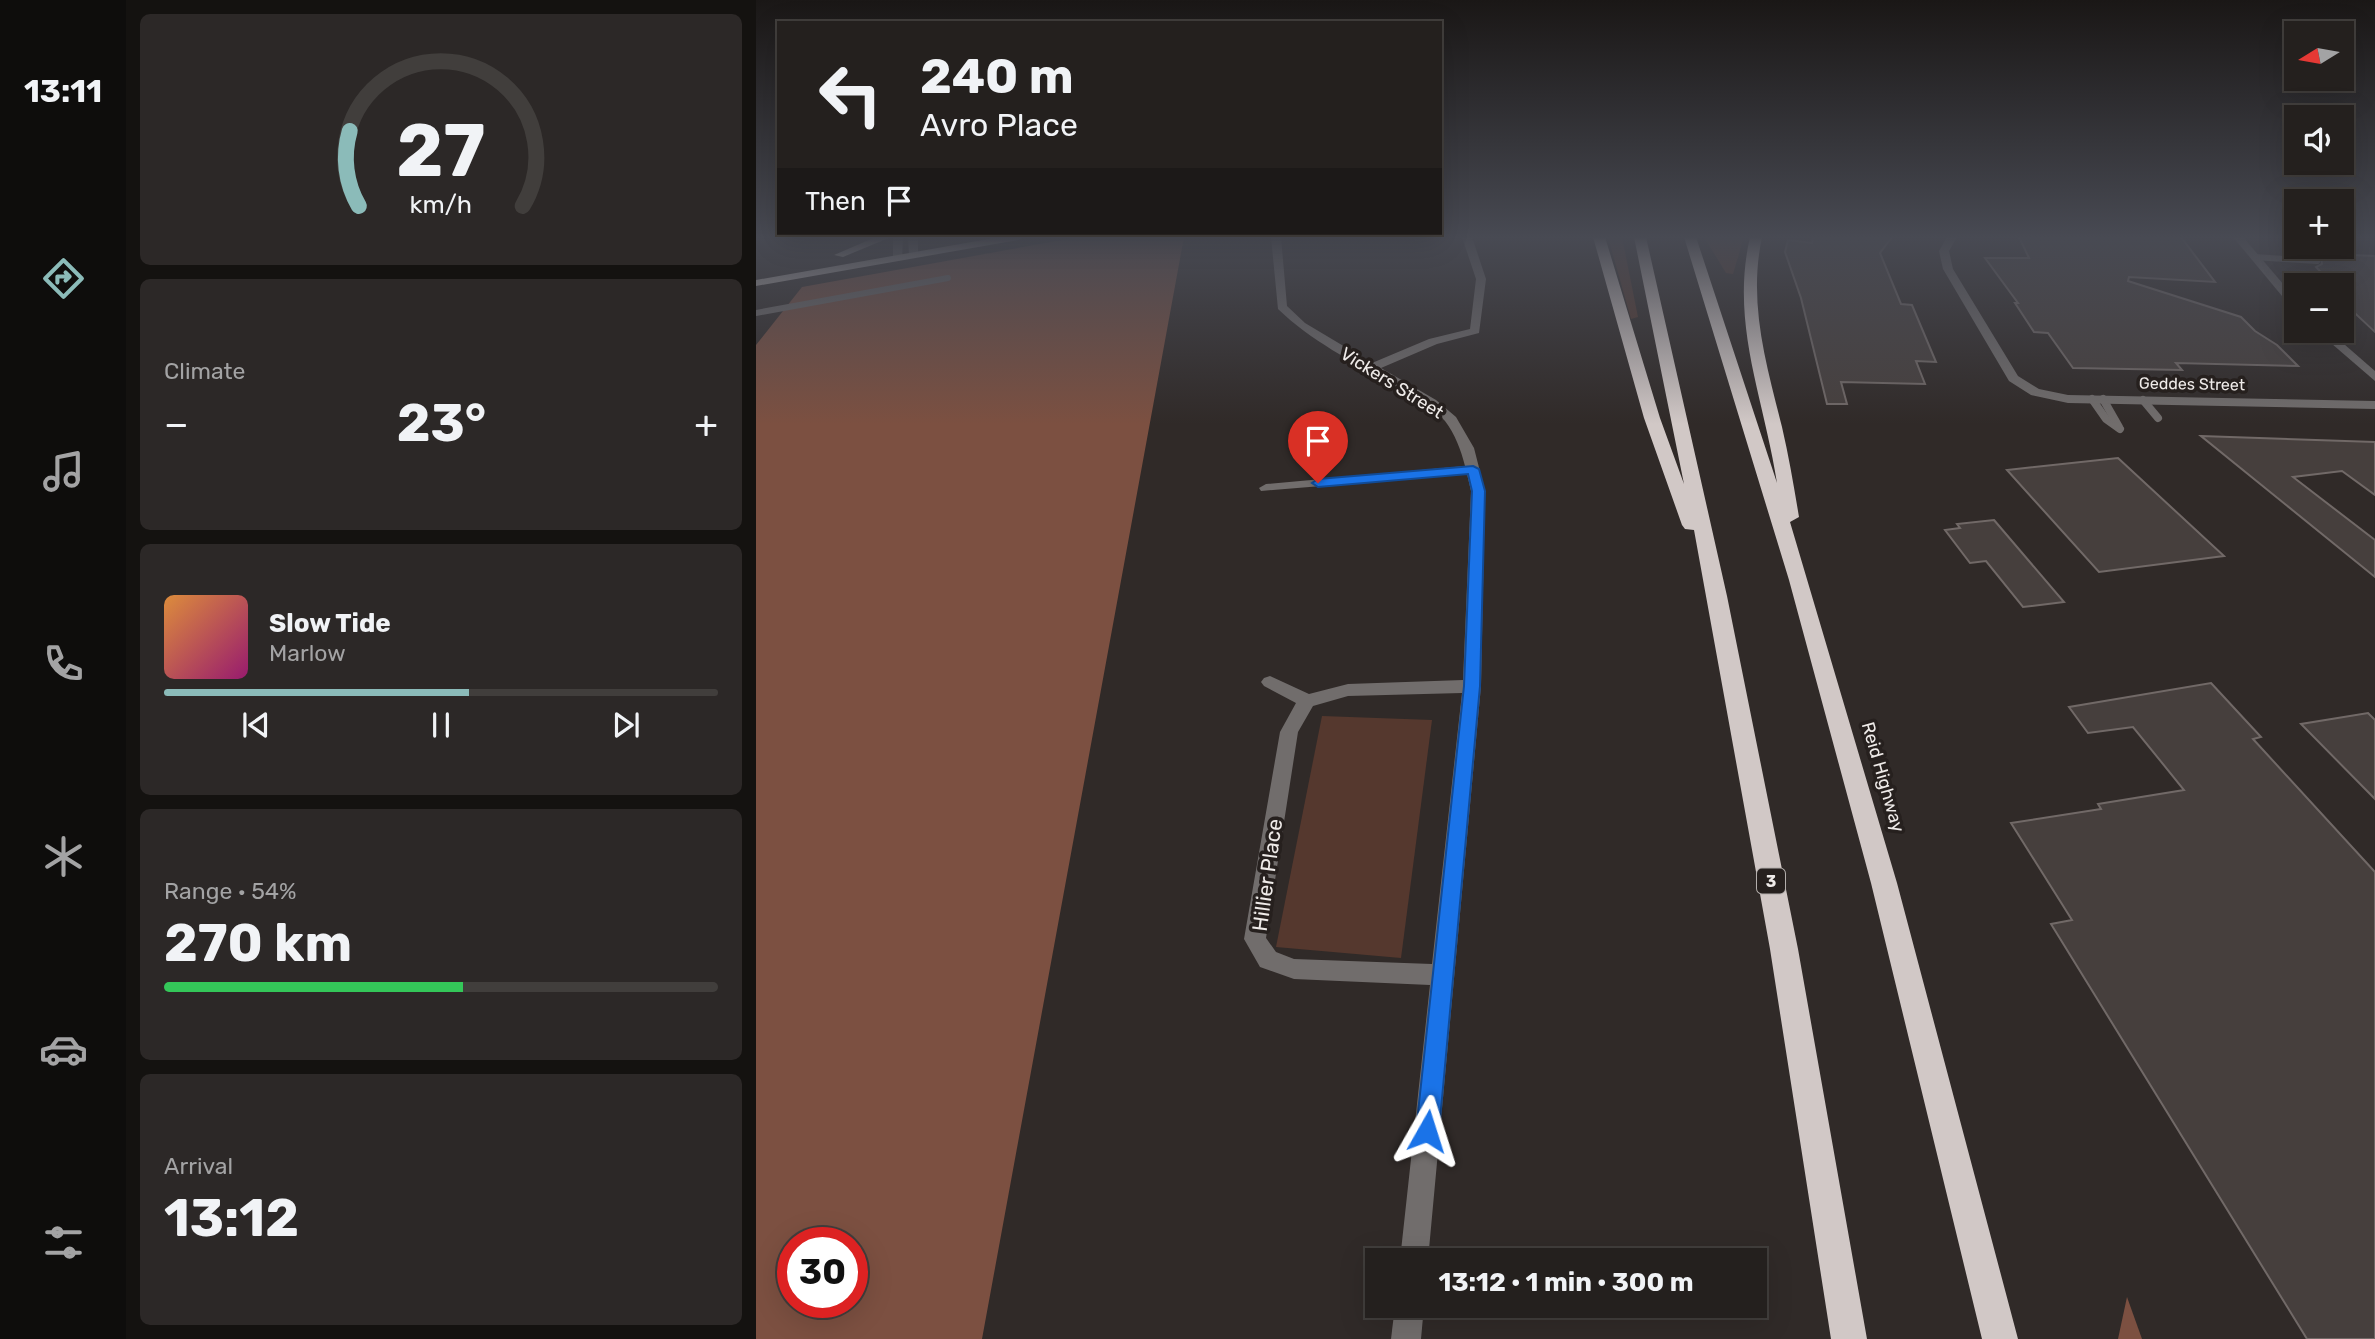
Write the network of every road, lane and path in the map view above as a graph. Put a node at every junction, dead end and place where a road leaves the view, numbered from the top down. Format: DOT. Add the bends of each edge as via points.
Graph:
graph roads {
  1 [pos="830,299"];
  2 [pos="1281,299"];
  3 [pos="1479,299"];
  4 [pos="1617,299"];
  5 [pos="1653,299"];
  6 [pos="1710,299"];
  7 [pos="1750,299"];
  8 [pos="1966,299"];
  9 [pos="756,313"];
  10 [pos="2337,343"];
  11 [pos="1373,368"];
  12 [pos="2375,377"];
  13 [pos="2143,400"];
  14 [pos="2375,405"];
  15 [pos="2158,418"];
  16 [pos="1473,469"];
  17 [pos="1266,488"];
  18 [pos="1799,580"];
  19 [pos="1717,596"];
  20 [pos="1270,682"];
  21 [pos="1472,686"];
  22 [pos="1307,701"];
  23 [pos="1443,975"];
  24 [pos="1415,1248"];
  25 [pos="1409,1318"];
  26 [pos="1406,1339"];
  27 [pos="1849,1339"];
  28 [pos="2000,1339"];
  1 -- 9 [label="lane"];
  2 -- 11 [label="street, Vickers Street" via="1282,307 1301,325"];
  3 -- 11 [label="street" via="1475,331 1433,341"];
  4 -- 19 [label="highway" via="1652,418"];
  5 -- 19 [label="highway, 3"];
  6 -- 18 [label="highway, Reid Highway"];
  7 -- 18 [label="highway"];
  8 -- 13 [label="street, Geddes Street" via="2013,377 2035,391 2068,399"];
  10 -- 12 [label="street"];
  11 -- 16 [label="street, Vickers Street" via="1432,403 1451,420"];
  13 -- 14 [label="street, Geddes Street"];
  13 -- 15 [label="lane"];
  16 -- 17 [label="street"];
  16 -- 21 [label="street, Vickers Street" via="1478,491"];
  18 -- 28 [label="highway, Reid Highway" via="1884,883"];
  19 -- 27 [label="highway, 3" via="1784,948"];
  20 -- 22 [label="street"];
  21 -- 22 [label="street" via="1348,690"];
  21 -- 23 [label="street, Vickers Street"];
  22 -- 23 [label="street, Hillier Place" via="1289,732 1255,939 1268,960 1294,969"];
  23 -- 24 [label="street, Vickers Street"];
  25 -- 26 [label="street"];
}
